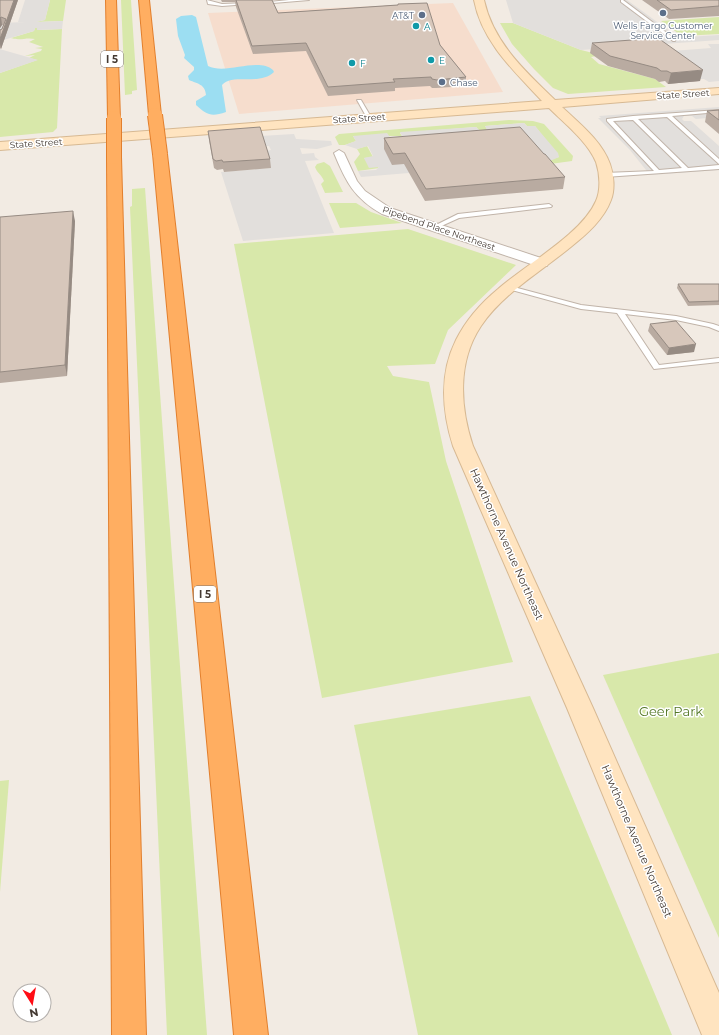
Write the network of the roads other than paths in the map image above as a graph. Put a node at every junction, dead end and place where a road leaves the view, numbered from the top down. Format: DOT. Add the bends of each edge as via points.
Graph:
graph roads {
  1 [pos="111,0"];
  2 [pos="144,0"];
  3 [pos="209,0"];
  4 [pos="307,0"];
  5 [pos="479,0"];
  6 [pos="622,1"];
  7 [pos="260,3"];
  8 [pos="252,4"];
  9 [pos="674,40"];
  10 [pos="719,91"];
  11 [pos="359,101"];
  12 [pos="551,103"];
  13 [pos="719,112"];
  14 [pos="668,115"];
  15 [pos="369,117"];
  16 [pos="633,117"];
  17 [pos="0,146"];
  18 [pos="339,153"];
  19 [pos="719,162"];
  20 [pos="719,167"];
  21 [pos="686,170"];
  22 [pos="658,172"];
  23 [pos="605,176"];
  24 [pos="549,206"];
  25 [pos="435,227"];
  26 [pos="542,263"];
  27 [pos="510,288"];
  28 [pos="619,311"];
  29 [pos="719,329"];
  30 [pos="719,360"];
  31 [pos="719,1033"];
  32 [pos="129,1035"];
  33 [pos="251,1035"];
  1 -- 32 [label="highway, I 5, bridge"];
  2 -- 33 [label="highway, I 5, bridge"];
  3 -- 8 [label="lane" via="209,3 214,5"];
  4 -- 7 [label="lane"];
  5 -- 12 [label="main road, Hawthorne Avenue Northeast" via="484,20 502,51"];
  6 -- 9 [label="lane"];
  10 -- 12 [label="main road, State Street"];
  11 -- 15 [label="lane"];
  12 -- 15 [label="main road, State Street"];
  12 -- 23 [label="main road, Hawthorne Avenue Northeast" via="591,145 603,164"];
  13 -- 14 [label="lane"];
  14 -- 16 [label="lane"];
  14 -- 19 [label="lane"];
  15 -- 17 [label="main road, State Street"];
  16 -- 21 [label="lane"];
  16 -- 22 [label="lane" via="609,120"];
  18 -- 25 [label="street, Pipebend Place Northeast" via="352,184 371,203 386,211"];
  20 -- 21 [label="lane"];
  21 -- 22 [label="lane"];
  22 -- 23 [label="lane"];
  23 -- 26 [label="main road, Hawthorne Avenue Northeast" via="604,198 596,215"];
  24 -- 25 [label="lane" via="458,216"];
  25 -- 26 [label="street, Pipebend Place Northeast"];
  26 -- 27 [label="main road, Hawthorne Avenue Northeast"];
  27 -- 28 [label="lane" via="575,306"];
  27 -- 31 [label="main road, Hawthorne Avenue Northeast" via="485,310 474,324 460,351 454,371 453,395 457,429"];
  28 -- 29 [label="lane" via="676,318"];
  28 -- 30 [label="lane" via="657,367"];
}
